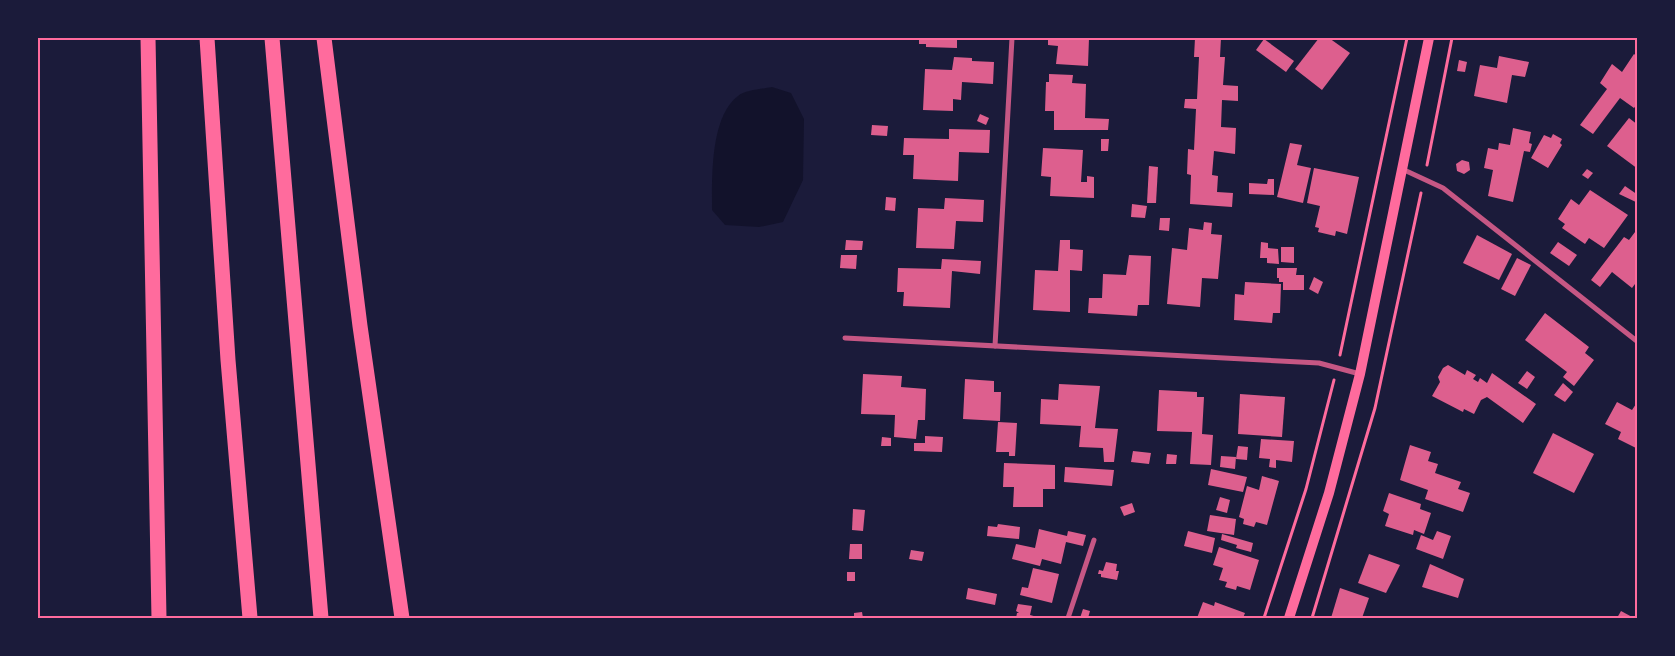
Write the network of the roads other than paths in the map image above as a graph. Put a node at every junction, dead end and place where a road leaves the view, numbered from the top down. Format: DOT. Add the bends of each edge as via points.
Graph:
graph roads {
  1 [pos="148,38"];
  2 [pos="207,38"];
  3 [pos="272,38"];
  4 [pos="324,38"];
  5 [pos="1012,38"];
  6 [pos="1429,38"];
  7 [pos="1402,170"];
  8 [pos="845,338"];
  9 [pos="1638,342"];
  10 [pos="995,346"];
  11 [pos="1360,374"];
  12 [pos="1094,540"];
  13 [pos="159,618"];
  14 [pos="250,618"];
  15 [pos="321,618"];
  16 [pos="402,618"];
  17 [pos="1068,618"];
  18 [pos="1289,618"];
  1 -- 13 [label="highway"];
  2 -- 14 [label="highway" via="228,360"];
  3 -- 15 [label="highway"];
  4 -- 16 [label="highway" via="360,326"];
  5 -- 10 [label="street"];
  6 -- 7 [label="main road"];
  7 -- 9 [label="street" via="1443,188"];
  7 -- 11 [label="main road"];
  8 -- 10 [label="street"];
  10 -- 11 [label="street" via="1319,363"];
  11 -- 18 [label="main road" via="1329,493"];
  12 -- 17 [label="street"];
}
